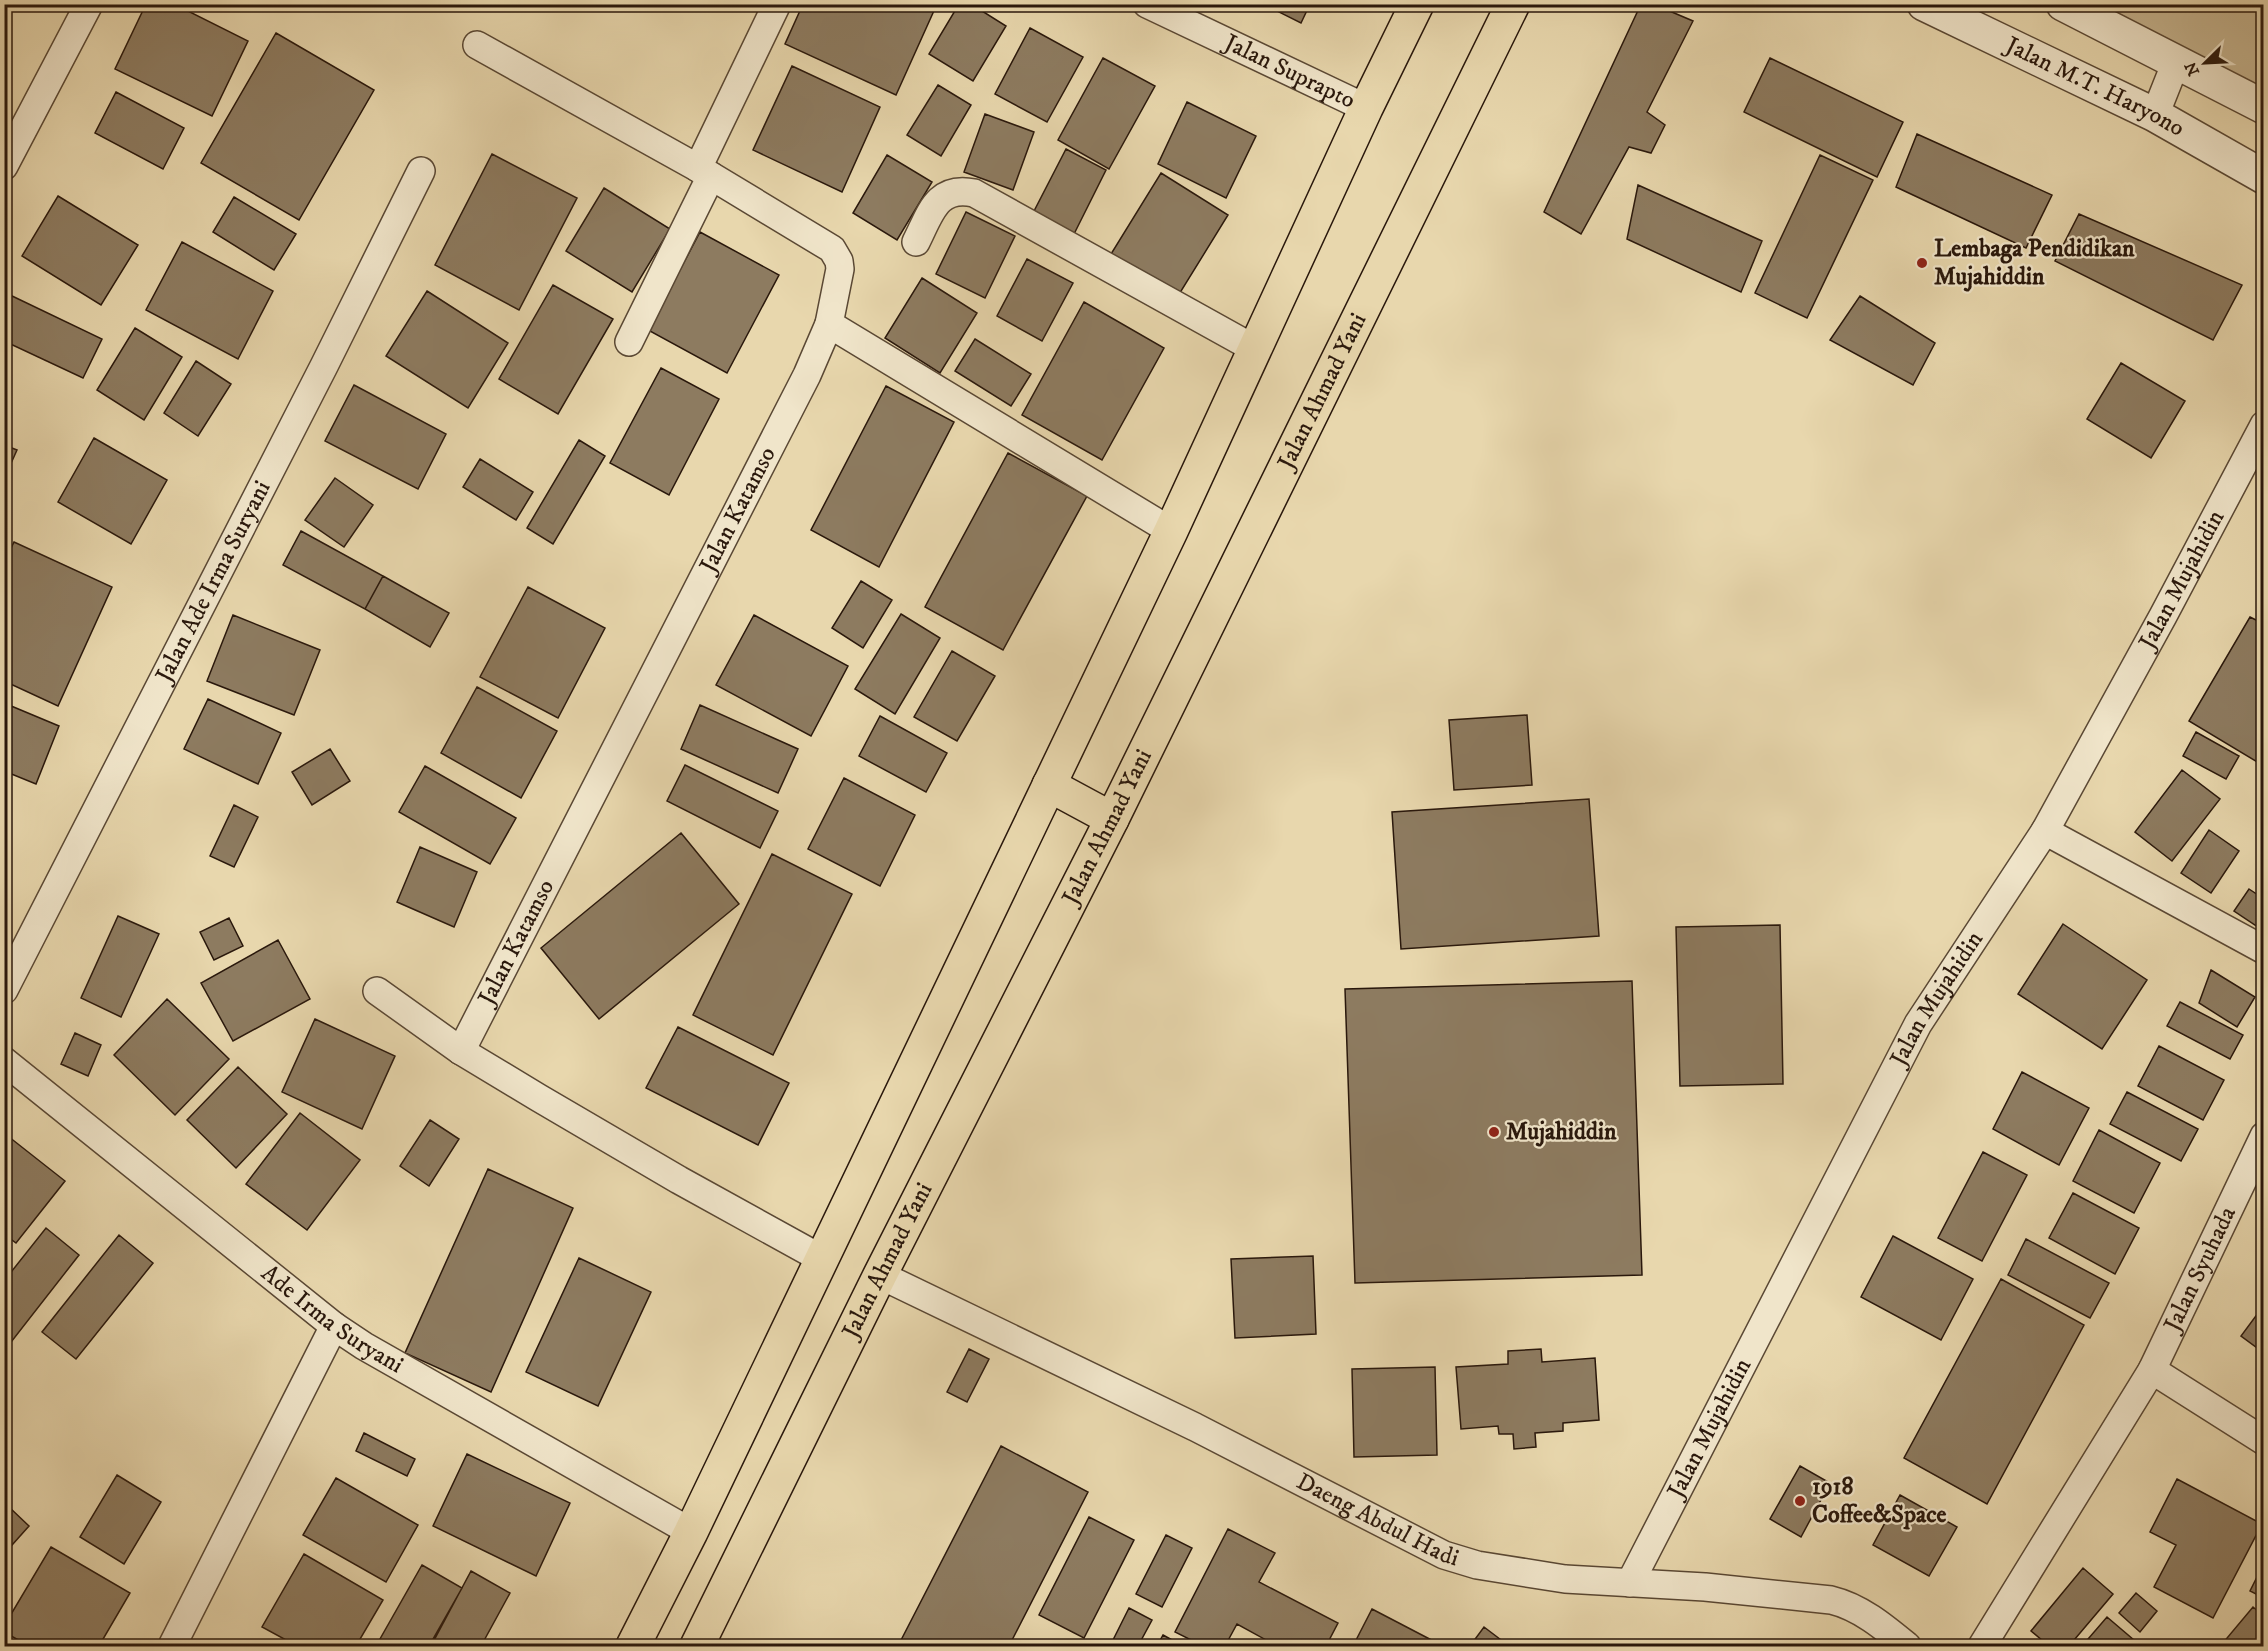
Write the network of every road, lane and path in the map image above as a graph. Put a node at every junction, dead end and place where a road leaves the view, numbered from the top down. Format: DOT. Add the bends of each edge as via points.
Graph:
graph roads {
  1 [pos="89,4"];
  2 [pos="777,4"];
  3 [pos="1147,4"];
  4 [pos="1417,4"];
  5 [pos="1513,4"];
  6 [pos="1924,4"];
  7 [pos="2063,4"];
  8 [pos="477,45"];
  9 [pos="2176,62"];
  10 [pos="2264,107"];
  11 [pos="1366,108"];
  12 [pos="2155,115"];
  13 [pos="4,166"];
  14 [pos="421,171"];
  15 [pos="705,172"];
  16 [pos="2264,177"];
  17 [pos="916,242"];
  18 [pos="828,324"];
  19 [pos="629,342"];
  20 [pos="1255,348"];
  21 [pos="2264,425"];
  22 [pos="1171,531"];
  23 [pos="1050,785"];
  24 [pos="1112,819"];
  25 [pos="2045,831"];
  26 [pos="2264,950"];
  27 [pos="4,990"];
  28 [pos="377,991"];
  29 [pos="461,1051"];
  30 [pos="4,1061"];
  31 [pos="2264,1136"];
  32 [pos="822,1259"];
  33 [pos="880,1275"];
  34 [pos="334,1326"];
  35 [pos="2152,1370"];
  36 [pos="2264,1442"];
  37 [pos="691,1532"];
  38 [pos="1630,1583"];
  39 [pos="172,1647"];
  40 [pos="633,1647"];
  41 [pos="697,1647"];
  42 [pos="1907,1647"];
  43 [pos="1982,1647"];
  1 -- 13 [label="street"];
  2 -- 15 [label="street"];
  3 -- 11 [label="street, Jalan Suprapto"];
  4 -- 11 [label="main road"];
  5 -- 24 [label="main road, Jalan Ahmad Yani"];
  6 -- 12 [label="street, Jalan M.T. Haryono"];
  7 -- 9 [label="street"];
  8 -- 15 [label="street, Jalan Katamso"];
  9 -- 10 [label="street"];
  9 -- 12 [label="street"];
  11 -- 20 [label="main road"];
  12 -- 16 [label="street, Jalan M.T. Haryono"];
  14 -- 27 [label="street, Jalan Ade Irma Suryani"];
  15 -- 18 [label="street, Jalan Katamso" via="826,244 836,254 840,269"];
  15 -- 19 [label="street"];
  17 -- 20 [label="street" via="941,198 953,191 974,193"];
  18 -- 22 [label="street"];
  18 -- 29 [label="street, Jalan Katamso" via="807,375"];
  20 -- 22 [label="main road"];
  21 -- 25 [label="street, Jalan Mujahidin"];
  22 -- 23 [label="main road"];
  23 -- 24 [label="main road"];
  23 -- 32 [label="main road"];
  24 -- 33 [label="main road, Jalan Ahmad Yani"];
  25 -- 26 [label="street"];
  25 -- 38 [label="street, Jalan Mujahidin" via="1918,1024"];
  28 -- 29 [label="street"];
  29 -- 32 [label="street"];
  30 -- 34 [label="street, Ade Irma Suryani"];
  31 -- 35 [label="street, Jalan Syuhada"];
  32 -- 37 [label="main road"];
  33 -- 38 [label="street, Daeng Abdul Hadi" via="1195,1427 1444,1555 1546,1577"];
  33 -- 41 [label="main road, Jalan Ahmad Yani"];
  34 -- 37 [label="street, Ade Irma Suryani"];
  34 -- 39 [label="street"];
  35 -- 36 [label="street"];
  35 -- 43 [label="street, Jalan Syuhada"];
  37 -- 40 [label="main road"];
  38 -- 42 [label="street, Daeng Abdul Hadi" via="1831,1600 1863,1613"];
}
